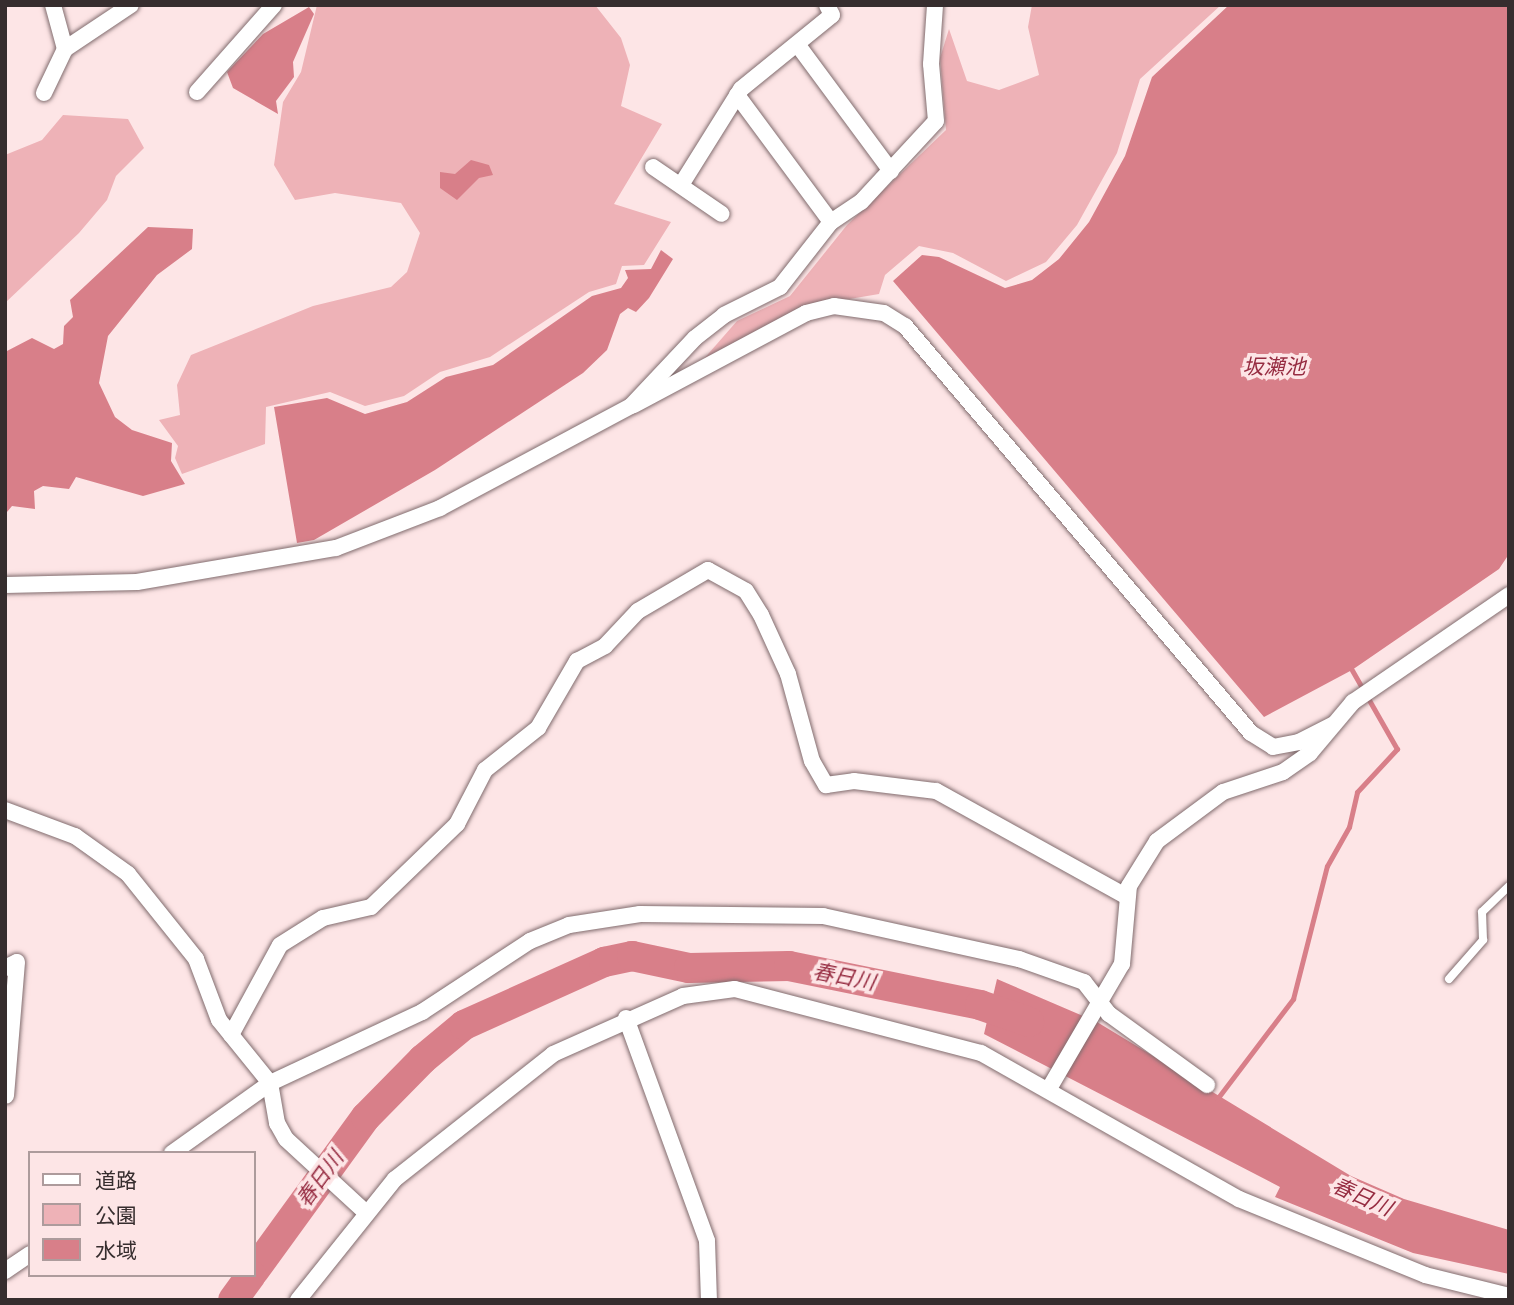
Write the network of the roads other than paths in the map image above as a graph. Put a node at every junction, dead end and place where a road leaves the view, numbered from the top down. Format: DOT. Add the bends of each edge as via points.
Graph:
graph roads {
  1 [pos="53,5"];
  2 [pos="131,5"];
  3 [pos="274,5"];
  4 [pos="827,5"];
  5 [pos="934,5"];
  6 [pos="797,44"];
  7 [pos="65,49"];
  8 [pos="197,92"];
  9 [pos="44,93"];
  10 [pos="737,95"];
  11 [pos="653,167"];
  12 [pos="891,171"];
  13 [pos="681,184"];
  14 [pos="722,214"];
  15 [pos="831,222"];
  16 [pos="631,407"];
  17 [pos="5,585"];
  18 [pos="1509,595"];
  19 [pos="1333,724"];
  20 [pos="5,810"];
  21 [pos="1509,886"];
  22 [pos="1127,897"];
  23 [pos="5,968"];
  24 [pos="1449,979"];
  25 [pos="1097,1001"];
  26 [pos="626,1018"];
  27 [pos="231,1035"];
  28 [pos="270,1083"];
  29 [pos="1051,1085"];
  30 [pos="1207,1085"];
  31 [pos="6,1096"];
  32 [pos="175,1151"];
  33 [pos="365,1212"];
  34 [pos="28,1255"];
  35 [pos="5,1271"];
  36 [pos="1509,1296"];
  37 [pos="298,1300"];
  38 [pos="709,1300"];
  1 -- 7 [label="street"];
  2 -- 7 [label="street"];
  3 -- 8 [label="street"];
  4 -- 6 [label="street" via="832,15"];
  5 -- 12 [label="street" via="931,64 936,121"];
  6 -- 10 [label="street"];
  6 -- 12 [label="street"];
  7 -- 9 [label="street"];
  10 -- 13 [label="street"];
  10 -- 15 [label="street"];
  11 -- 13 [label="street"];
  12 -- 15 [label="street" via="861,202"];
  13 -- 14 [label="street"];
  15 -- 16 [label="street" via="780,288 705,330"];
  16 -- 17 [label="street" via="440,508 336,548 136,582"];
  16 -- 19 [label="street" via="806,313 834,306 884,313 905,326 1251,733 1273,747 1299,742"];
  18 -- 19 [label="street" via="1367,691"];
  19 -- 22 [label="street" via="1310,753 1283,772 1223,792 1196,808 1140,862"];
  20 -- 27 [label="street" via="75,836 128,874 197,959 210,1005"];
  21 -- 24 [label="lane" via="1482,912 1483,940"];
  22 -- 25 [label="street" via="1122,964"];
  22 -- 27 [label="street" via="936,791 854,781 826,785 812,761 788,674 761,615 746,592 708,570 638,611 605,646 578,661 538,728 485,770 457,824 371,906 323,918 280,945"];
  23 -- 31 [label="street" via="17,962"];
  25 -- 28 [label="street" via="1084,982 1019,959 822,916 640,914 569,925 530,941 422,1012"];
  25 -- 29 [label="street"];
  25 -- 30 [label="street"];
  26 -- 29 [label="street" via="683,996 735,989 955,1044"];
  26 -- 33 [label="street" via="553,1054 490,1100 395,1178"];
  26 -- 38 [label="street" via="707,1241"];
  27 -- 28 [label="street"];
  28 -- 32 [label="street"];
  28 -- 33 [label="street" via="276,1123 299,1153"];
  29 -- 36 [label="street" via="1159,1157 1239,1199 1425,1276"];
  33 -- 37 [label="street"];
  34 -- 35 [label="street"];
}
